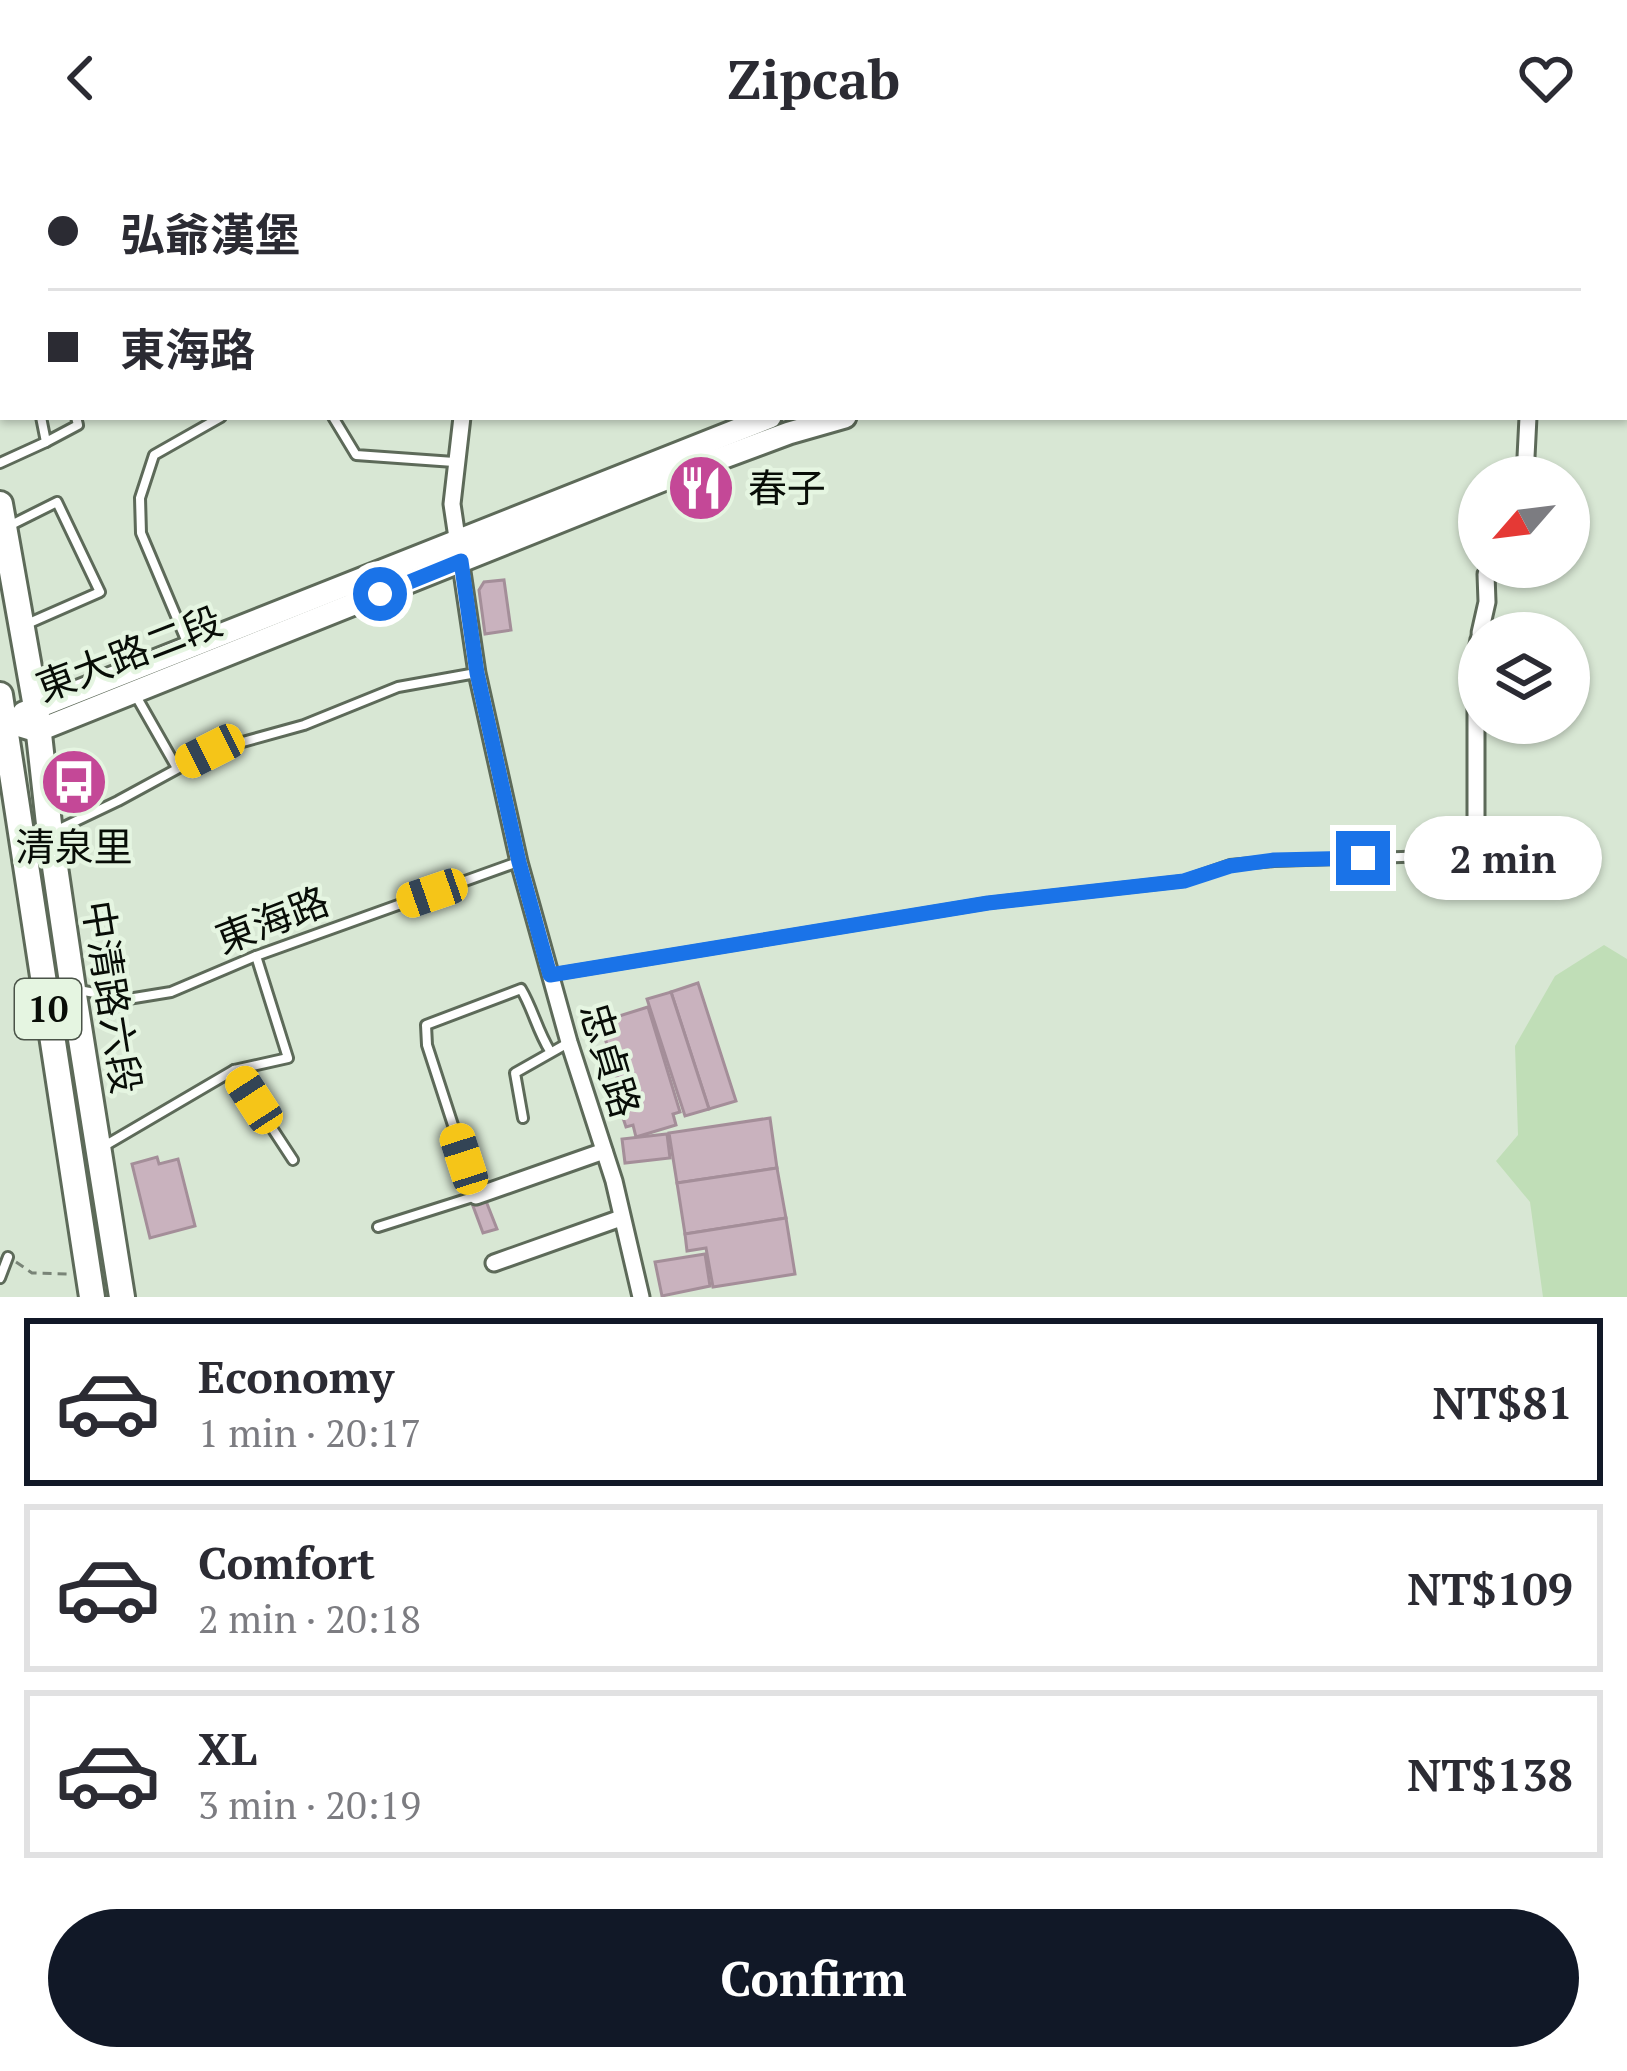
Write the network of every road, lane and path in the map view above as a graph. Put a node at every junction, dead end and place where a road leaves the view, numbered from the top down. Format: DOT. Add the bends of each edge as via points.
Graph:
graph roads {
  1 [pos="42,420"];
  2 [pos="77,420"];
  3 [pos="216,420"];
  4 [pos="336,420"];
  5 [pos="462,420"];
  6 [pos="763,420"];
  7 [pos="834,420"];
  8 [pos="1528,420"];
  9 [pos="46,442"];
  10 [pos="1526,456"];
  11 [pos="0,463"];
  12 [pos="455,463"];
  13 [pos="2,516"];
  14 [pos="460,551"];
  15 [pos="22,626"];
  16 [pos="190,648"];
  17 [pos="477,673"];
  18 [pos="134,693"];
  19 [pos="0,695"];
  20 [pos="37,719"];
  21 [pos="4,722"];
  22 [pos="1476,744"];
  23 [pos="177,768"];
  24 [pos="50,833"];
  25 [pos="1497,854"];
  26 [pos="1475,855"];
  27 [pos="519,862"];
  28 [pos="256,956"];
  29 [pos="550,975"];
  30 [pos="43,980"];
  31 [pos="73,989"];
  32 [pos="569,1042"];
  33 [pos="550,1051"];
  34 [pos="234,1070"];
  35 [pos="523,1118"];
  36 [pos="99,1149"];
  37 [pos="604,1150"];
  38 [pos="293,1160"];
  39 [pos="74,1181"];
  40 [pos="476,1196"];
  41 [pos="621,1218"];
  42 [pos="378,1227"];
  43 [pos="8,1257"];
  44 [pos="494,1263"];
  45 [pos="0,1278"];
  46 [pos="90,1286"];
  47 [pos="122,1297"];
  48 [pos="640,1297"];
  1 -- 9 [label="lane"];
  2 -- 9 [label="lane"];
  3 -- 16 [label="lane" via="154,455 140,498 141,533"];
  4 -- 12 [label="lane" via="356,455"];
  5 -- 12 [label="street, 忠貞路"];
  6 -- 14 [label="street, 東大路二段"];
  7 -- 14 [label="street, 東大路二段"];
  8 -- 10 [label="street"];
  9 -- 11 [label="lane"];
  12 -- 14 [label="street, 忠貞路"];
  13 -- 15 [label="main road, 10"];
  13 -- 15 [label="lane" via="57,502 100,592"];
  14 -- 16 [label="street, 東大路二段"];
  14 -- 17 [label="street, 忠貞路"];
  14 -- 18 [label="street, 東大路二段"];
  15 -- 20 [label="main road, 10"];
  16 -- 20 [label="street, 東大路二段"];
  17 -- 23 [label="lane" via="398,686"];
  17 -- 27 [label="street, 忠貞路"];
  18 -- 20 [label="street, 東大路二段"];
  18 -- 23 [label="lane"];
  19 -- 21 [label="main road, 10"];
  20 -- 21 [label="street, 東大路二段"];
  20 -- 24 [label="main road, 中清路六段 / 10"];
  21 -- 30 [label="main road, 中清路六段 / 10"];
  22 -- 26 [label="street"];
  23 -- 24 [label="lane"];
  24 -- 31 [label="main road, 中清路六段 / 10"];
  25 -- 26 [label="lane"];
  26 -- 29 [label="lane" via="1274,860 1184,881 988,903"];
  27 -- 28 [label="lane, 東海路"];
  27 -- 29 [label="street, 忠貞路"];
  28 -- 31 [label="lane, 東海路" via="171,992 128,999"];
  28 -- 34 [label="lane" via="288,1058"];
  29 -- 32 [label="street, 忠貞路"];
  30 -- 31 [label="lane, 東海路"];
  30 -- 39 [label="main road, 中清路六段 / 10"];
  31 -- 36 [label="main road, 中清路六段 / 10"];
  32 -- 33 [label="lane"];
  32 -- 37 [label="street, 忠貞路"];
  33 -- 35 [label="lane" via="515,1072"];
  33 -- 40 [label="lane" via="520,989 426,1025"];
  34 -- 36 [label="lane"];
  34 -- 38 [label="lane"];
  36 -- 39 [label="lane"];
  36 -- 47 [label="main road, 中清路六段 / 10"];
  37 -- 40 [label="street"];
  37 -- 41 [label="street, 忠貞路"];
  39 -- 46 [label="main road, 中清路六段 / 10"];
  40 -- 42 [label="lane"];
  41 -- 44 [label="street"];
  41 -- 48 [label="street, 忠貞路"];
  43 -- 45 [label="lane"];
  43 -- 46 [label="path" via="32,1273"];
}
